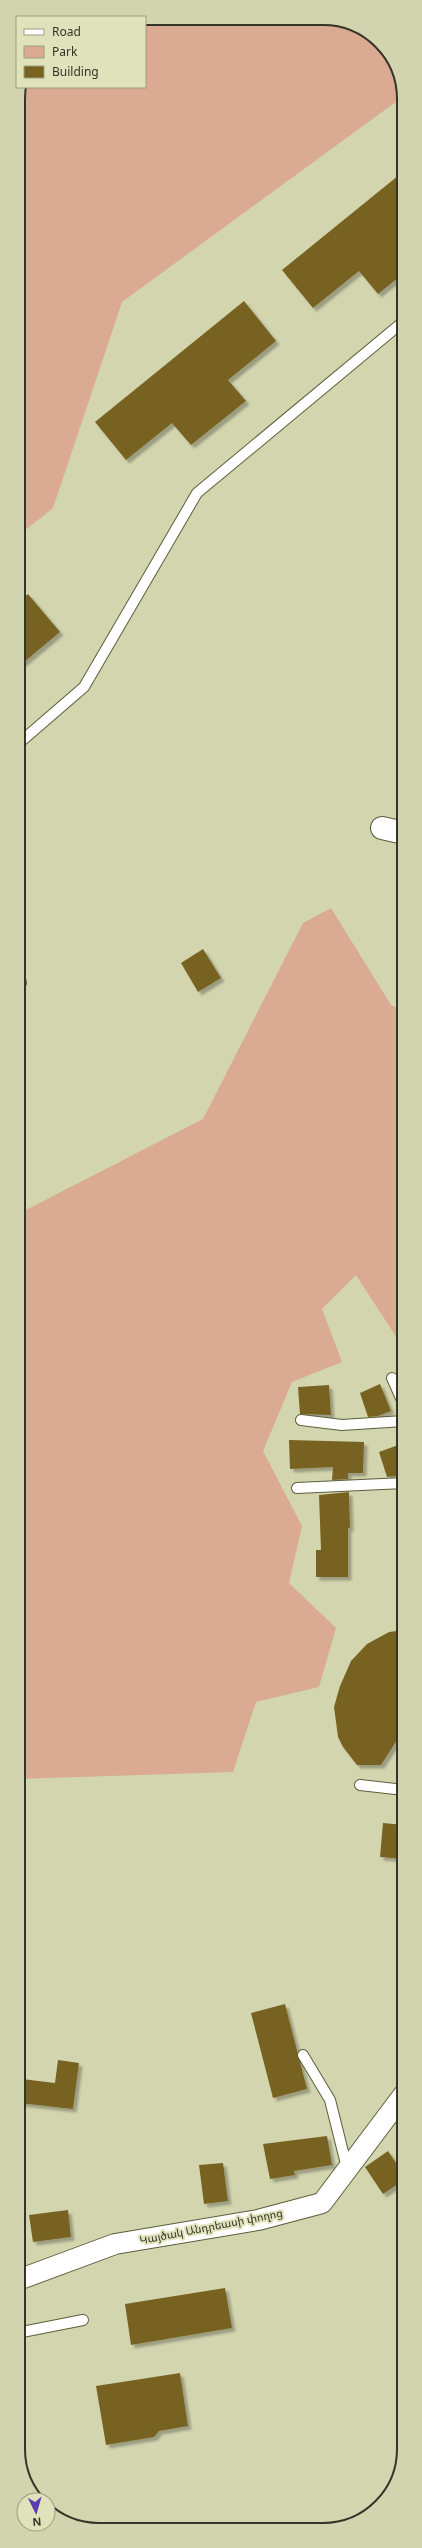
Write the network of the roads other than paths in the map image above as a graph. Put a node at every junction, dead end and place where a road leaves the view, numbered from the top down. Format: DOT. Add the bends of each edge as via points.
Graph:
graph roads {
  1 [pos="397,327"];
  2 [pos="25,738"];
  3 [pos="382,828"];
  4 [pos="397,831"];
  5 [pos="392,1378"];
  6 [pos="397,1389"];
  7 [pos="301,1420"];
  8 [pos="397,1421"];
  9 [pos="397,1483"];
  10 [pos="297,1488"];
  11 [pos="360,1785"];
  12 [pos="397,1789"];
  13 [pos="303,2055"];
  14 [pos="397,2103"];
  15 [pos="347,2168"];
  16 [pos="25,2277"];
  17 [pos="83,2320"];
  18 [pos="25,2331"];
  1 -- 2 [label="lane" via="197,493 84,687"];
  3 -- 4 [label="street"];
  5 -- 6 [label="lane"];
  7 -- 8 [label="lane" via="342,1425"];
  9 -- 10 [label="lane"];
  11 -- 12 [label="lane"];
  13 -- 15 [label="lane" via="330,2100"];
  14 -- 15 [label="street, Կայծակ Անդրեասի փողոց"];
  15 -- 16 [label="street, Կայծակ Անդրեասի փողոց" via="322,2203 258,2220 115,2244"];
  17 -- 18 [label="lane"];
}
